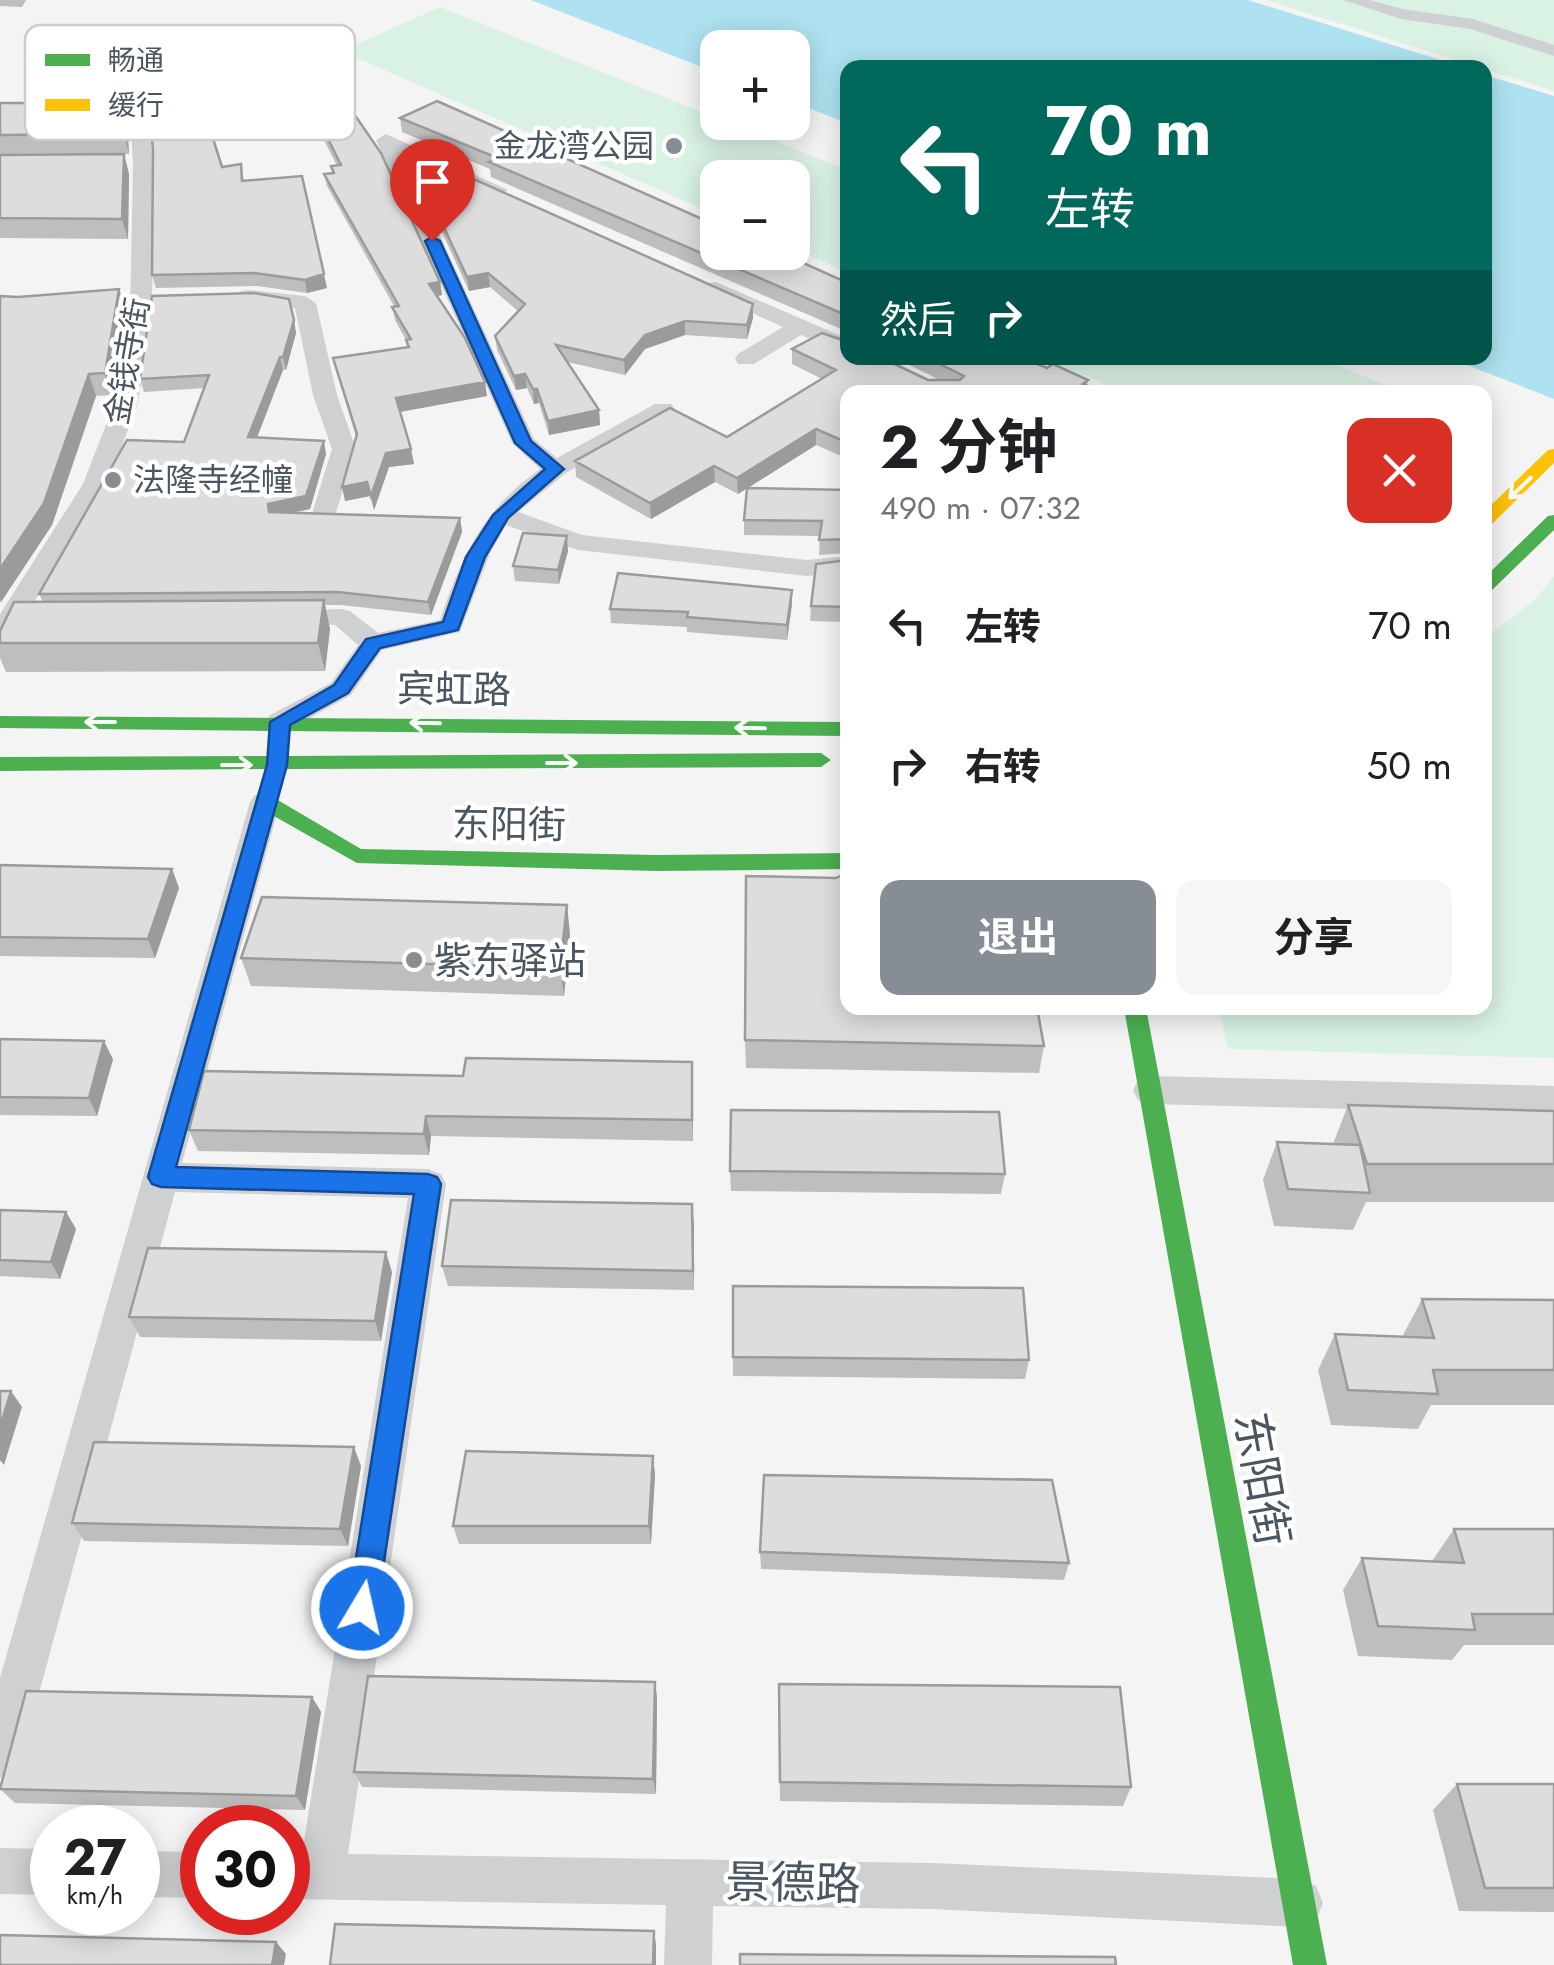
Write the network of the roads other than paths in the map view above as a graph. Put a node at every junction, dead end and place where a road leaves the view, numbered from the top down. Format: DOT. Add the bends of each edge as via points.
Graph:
graph roads {
  1 [pos="1352,0"];
  2 [pos="1481,8"];
  3 [pos="1484,28"];
  4 [pos="1554,51"];
  5 [pos="132,140"];
  6 [pos="512,197"];
  7 [pos="692,278"];
  8 [pos="218,296"];
  9 [pos="800,326"];
  10 [pos="840,344"];
  11 [pos="746,359"];
  12 [pos="662,409"];
  13 [pos="1554,454"];
  14 [pos="555,469"];
  15 [pos="1492,514"];
  16 [pos="502,515"];
  17 [pos="323,520"];
  18 [pos="1554,520"];
  19 [pos="840,565"];
  20 [pos="1492,582"];
  21 [pos="263,617"];
  22 [pos="49,618"];
  23 [pos="3,624"];
  24 [pos="373,644"];
  25 [pos="0,722"];
  26 [pos="280,722"];
  27 [pos="840,729"];
  28 [pos="840,760"];
  29 [pos="0,764"];
  30 [pos="277,765"];
  31 [pos="265,802"];
  32 [pos="840,862"];
  33 [pos="1136,1015"];
  34 [pos="1150,1090"];
  35 [pos="1554,1100"];
  36 [pos="161,1177"];
  37 [pos="0,1756"];
  38 [pos="310,1843"];
  39 [pos="0,1871"];
  40 [pos="30,1872"];
  41 [pos="310,1876"];
  42 [pos="690,1882"];
  43 [pos="1299,1903"];
  44 [pos="688,1965"];
  45 [pos="1310,1965"];
  1 -- 3 [label="street"];
  2 -- 3 [label="street"];
  3 -- 4 [label="street"];
  5 -- 23 [label="street, 金钱寺街" via="142,320 125,407 96,484"];
  6 -- 14 [label="street" via="386,140 524,443"];
  7 -- 9 [label="street"];
  8 -- 17 [label="street" via="306,304 324,395 344,449"];
  9 -- 10 [label="street"];
  9 -- 11 [label="street"];
  12 -- 14 [label="street"];
  13 -- 15 [label="main road, one-way"];
  14 -- 16 [label="street"];
  16 -- 19 [label="street" via="578,542 807,568"];
  16 -- 24 [label="street" via="476,557 451,626"];
  18 -- 20 [label="main road"];
  21 -- 24 [label="street" via="341,617"];
  22 -- 23 [label="street"];
  24 -- 26 [label="street" via="341,689"];
  26 -- 25 [label="main road, 宾虹路, one-way"];
  27 -- 26 [label="main road, 宾虹路, one-way"];
  26 -- 30 [label="main road"];
  30 -- 28 [label="main road, 宾虹路, one-way"];
  29 -- 30 [label="main road, 宾虹路, one-way"];
  30 -- 31 [label="main road"];
  31 -- 32 [label="main road, 东阳街" via="358,856"];
  31 -- 36 [label="street"];
  33 -- 34 [label="main road, 东阳街"];
  34 -- 35 [label="street"];
  34 -- 43 [label="main road, 东阳街"];
  36 -- 37 [label="street"];
  36 -- 38 [label="street" via="428,1184"];
  39 -- 40 [label="street"];
  41 -- 42 [label="street, 景德路"];
  42 -- 43 [label="street, 景德路"];
  42 -- 44 [label="street"];
  43 -- 45 [label="main road, 东阳街"];
}
